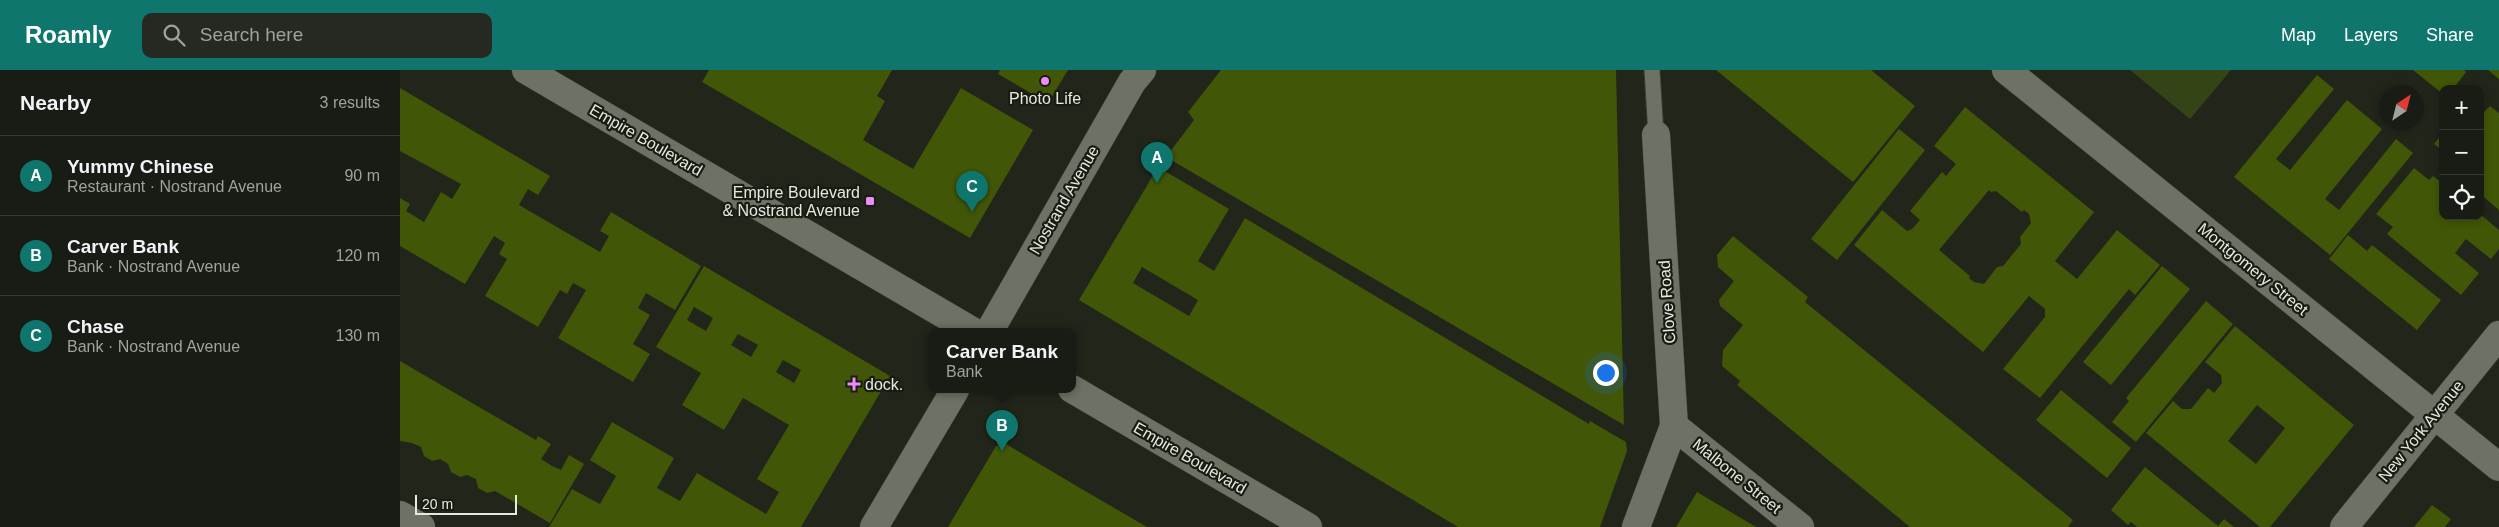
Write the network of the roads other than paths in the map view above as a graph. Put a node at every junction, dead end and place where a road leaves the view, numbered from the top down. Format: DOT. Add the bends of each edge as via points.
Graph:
graph roads {
  1 [pos="526,70"];
  2 [pos="1142,70"];
  3 [pos="1652,70"];
  4 [pos="2006,70"];
  5 [pos="1656,135"];
  6 [pos="967,328"];
  7 [pos="990,328"];
  8 [pos="2499,335"];
  9 [pos="1076,392"];
  10 [pos="953,393"];
  11 [pos="2434,415"];
  12 [pos="1674,426"];
  13 [pos="2499,467"];
  14 [pos="400,515"];
  15 [pos="421,527"];
  16 [pos="874,527"];
  17 [pos="1308,527"];
  18 [pos="1636,527"];
  19 [pos="1800,527"];
  20 [pos="2344,527"];
  1 -- 6 [label="street, Empire Boulevard"];
  2 -- 7 [label="street, Nostrand Avenue" via="1132,82"];
  3 -- 5 [label="lane, Clove Road"];
  4 -- 11 [label="street, Montgomery Street"];
  5 -- 12 [label="street, Clove Road"];
  8 -- 11 [label="street, New York Avenue"];
  9 -- 17 [label="street, Empire Boulevard"];
  10 -- 16 [label="street"];
  11 -- 13 [label="street, Montgomery Street"];
  11 -- 20 [label="street, New York Avenue"];
  12 -- 18 [label="street, Clove Road"];
  12 -- 19 [label="street, Malbone Street"];
  14 -- 15 [label="street"];
}
